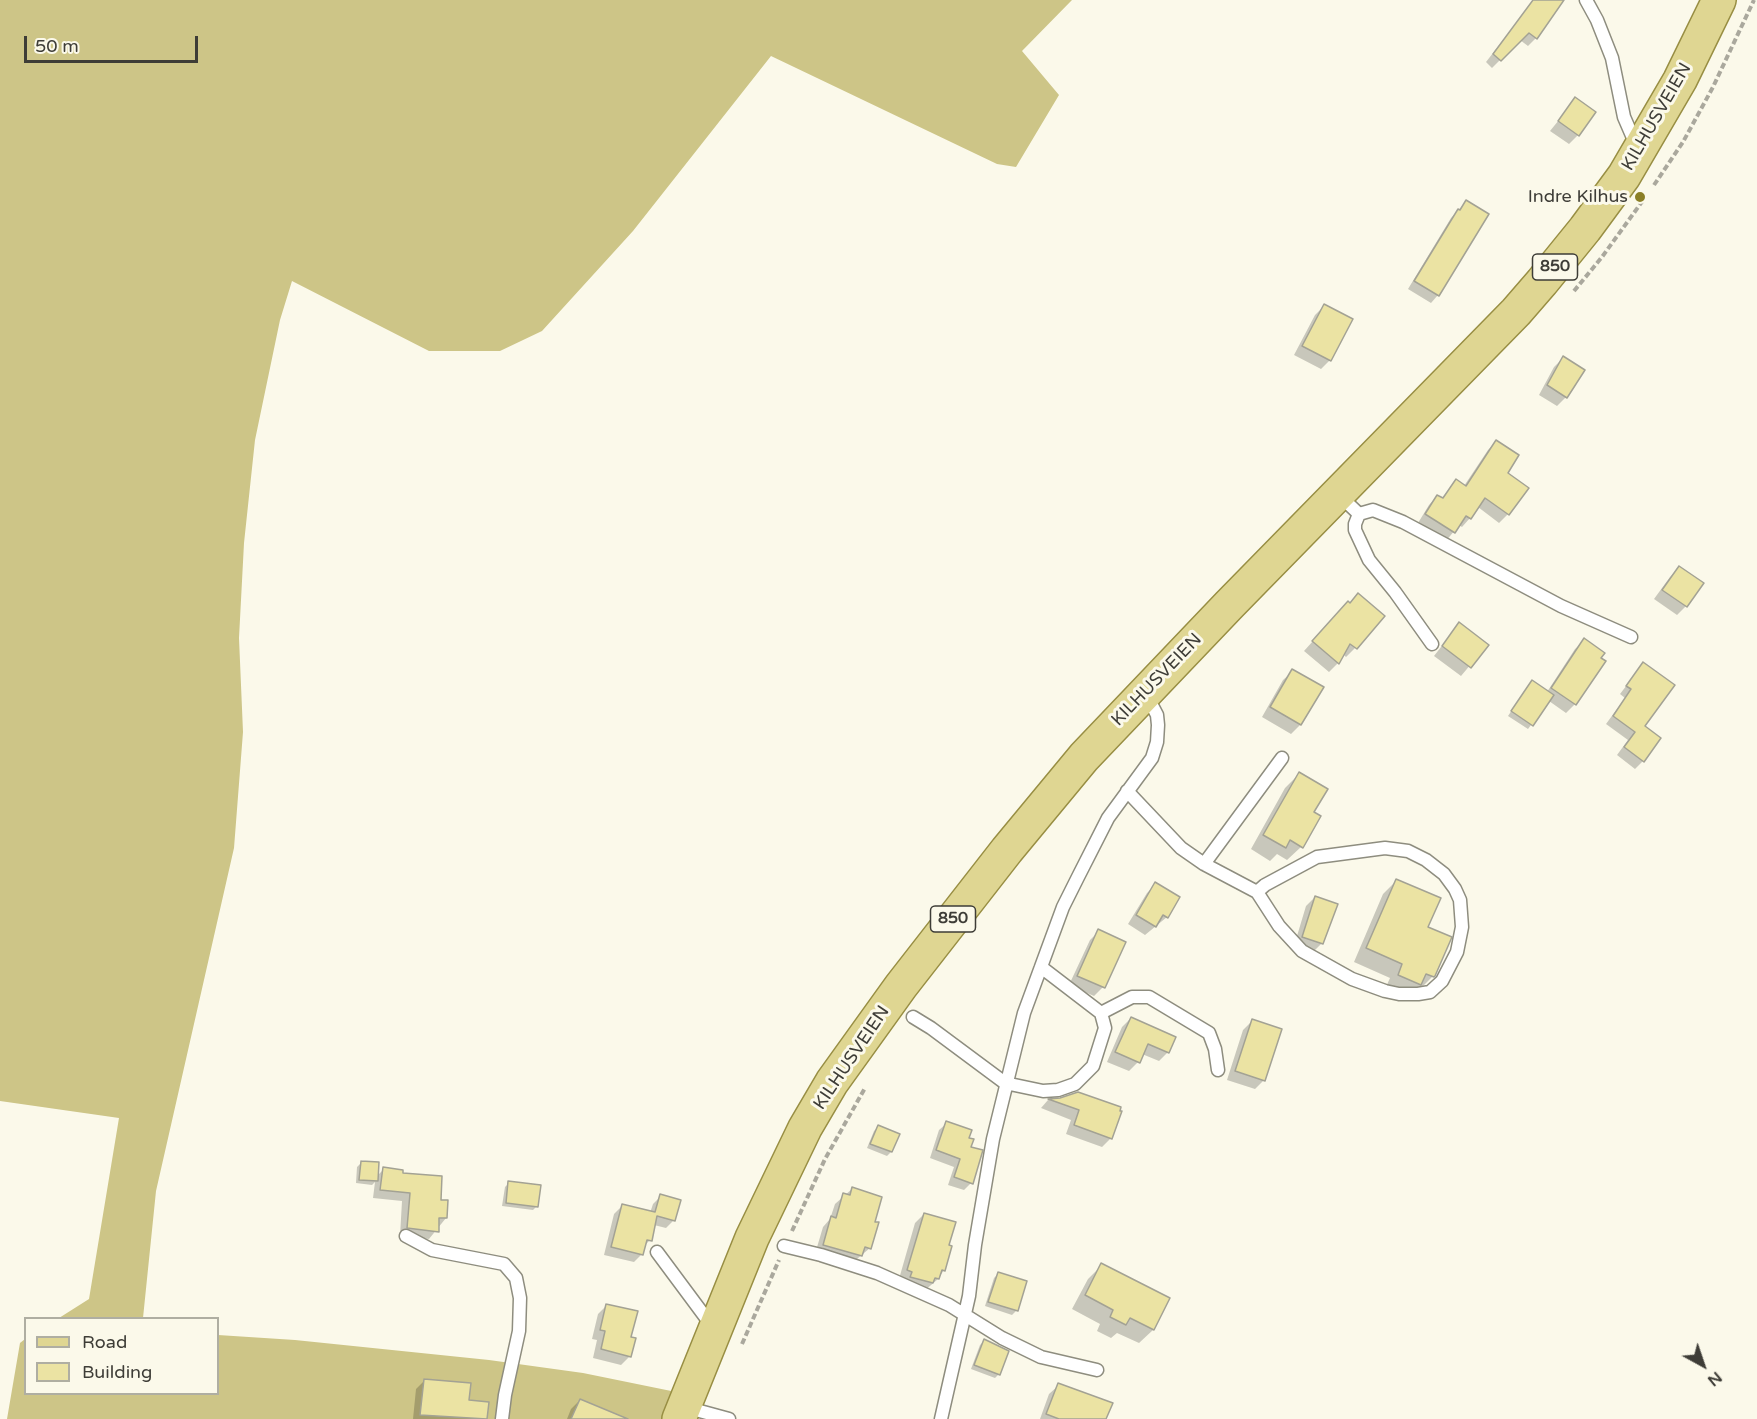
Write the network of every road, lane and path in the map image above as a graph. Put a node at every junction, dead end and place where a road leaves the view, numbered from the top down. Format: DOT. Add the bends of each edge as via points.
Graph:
graph roads {
  1 [pos="1586,0"];
  2 [pos="1754,0"];
  3 [pos="1713,2"];
  4 [pos="1639,151"];
  5 [pos="1651,189"];
  6 [pos="1645,199"];
  7 [pos="1568,299"];
  8 [pos="1348,504"];
  9 [pos="1631,637"];
  10 [pos="1432,645"];
  11 [pos="1145,692"];
  12 [pos="1282,758"];
  13 [pos="1127,791"];
  14 [pos="1204,864"];
  15 [pos="1257,892"];
  16 [pos="1041,967"];
  17 [pos="1101,1013"];
  18 [pos="913,1017"];
  19 [pos="1218,1070"];
  20 [pos="1005,1083"];
  21 [pos="865,1088"];
  22 [pos="406,1236"];
  23 [pos="784,1246"];
  24 [pos="657,1252"];
  25 [pos="965,1316"];
  26 [pos="715,1329"];
  27 [pos="738,1354"];
  28 [pos="1097,1370"];
  29 [pos="681,1413"];
  30 [pos="502,1419"];
  31 [pos="729,1419"];
  32 [pos="941,1419"];
  1 -- 4 [label="lane" via="1612,58 1624,117"];
  2 -- 5 [label="path" via="1713,87"];
  3 -- 4 [label="main road, KILHUSVEIEN / 850" via="1680,80"];
  4 -- 8 [label="main road, KILHUSVEIEN / 850" via="1586,229"];
  6 -- 7 [label="path"];
  8 -- 9 [label="lane" via="1403,522 1561,606"];
  8 -- 10 [label="lane" via="1369,560"];
  8 -- 11 [label="main road, KILHUSVEIEN / 850"];
  11 -- 13 [label="lane" via="1157,715 1157,742 1152,758"];
  11 -- 26 [label="main road, KILHUSVEIEN / 850" via="1084,757 1007,850 832,1082 781,1176"];
  12 -- 14 [label="lane"];
  13 -- 14 [label="lane" via="1167,836"];
  13 -- 16 [label="lane" via="1108,818 1078,877"];
  14 -- 15 [label="lane"];
  15 -- 15 [label="lane" via="1279,926 1302,951 1352,979 1385,991 1430,992 1442,981 1457,952 1462,927 1455,889 1444,874 1408,851 1385,848 1317,857"];
  16 -- 17 [label="lane"];
  16 -- 20 [label="lane"];
  17 -- 19 [label="lane" via="1132,997 1149,998 1209,1033"];
  17 -- 20 [label="lane" via="1105,1028 1097,1056 1076,1084 1043,1091"];
  18 -- 20 [label="lane"];
  20 -- 25 [label="lane"];
  21 -- 23 [label="path" via="825,1159"];
  22 -- 30 [label="lane" via="432,1250 504,1264 516,1278 519,1331"];
  23 -- 25 [label="lane" via="877,1273"];
  23 -- 27 [label="path"];
  24 -- 26 [label="lane"];
  25 -- 28 [label="lane" via="1041,1357"];
  25 -- 32 [label="lane"];
  26 -- 29 [label="main road, KILHUSVEIEN / 850"];
  29 -- 31 [label="lane"];
}
